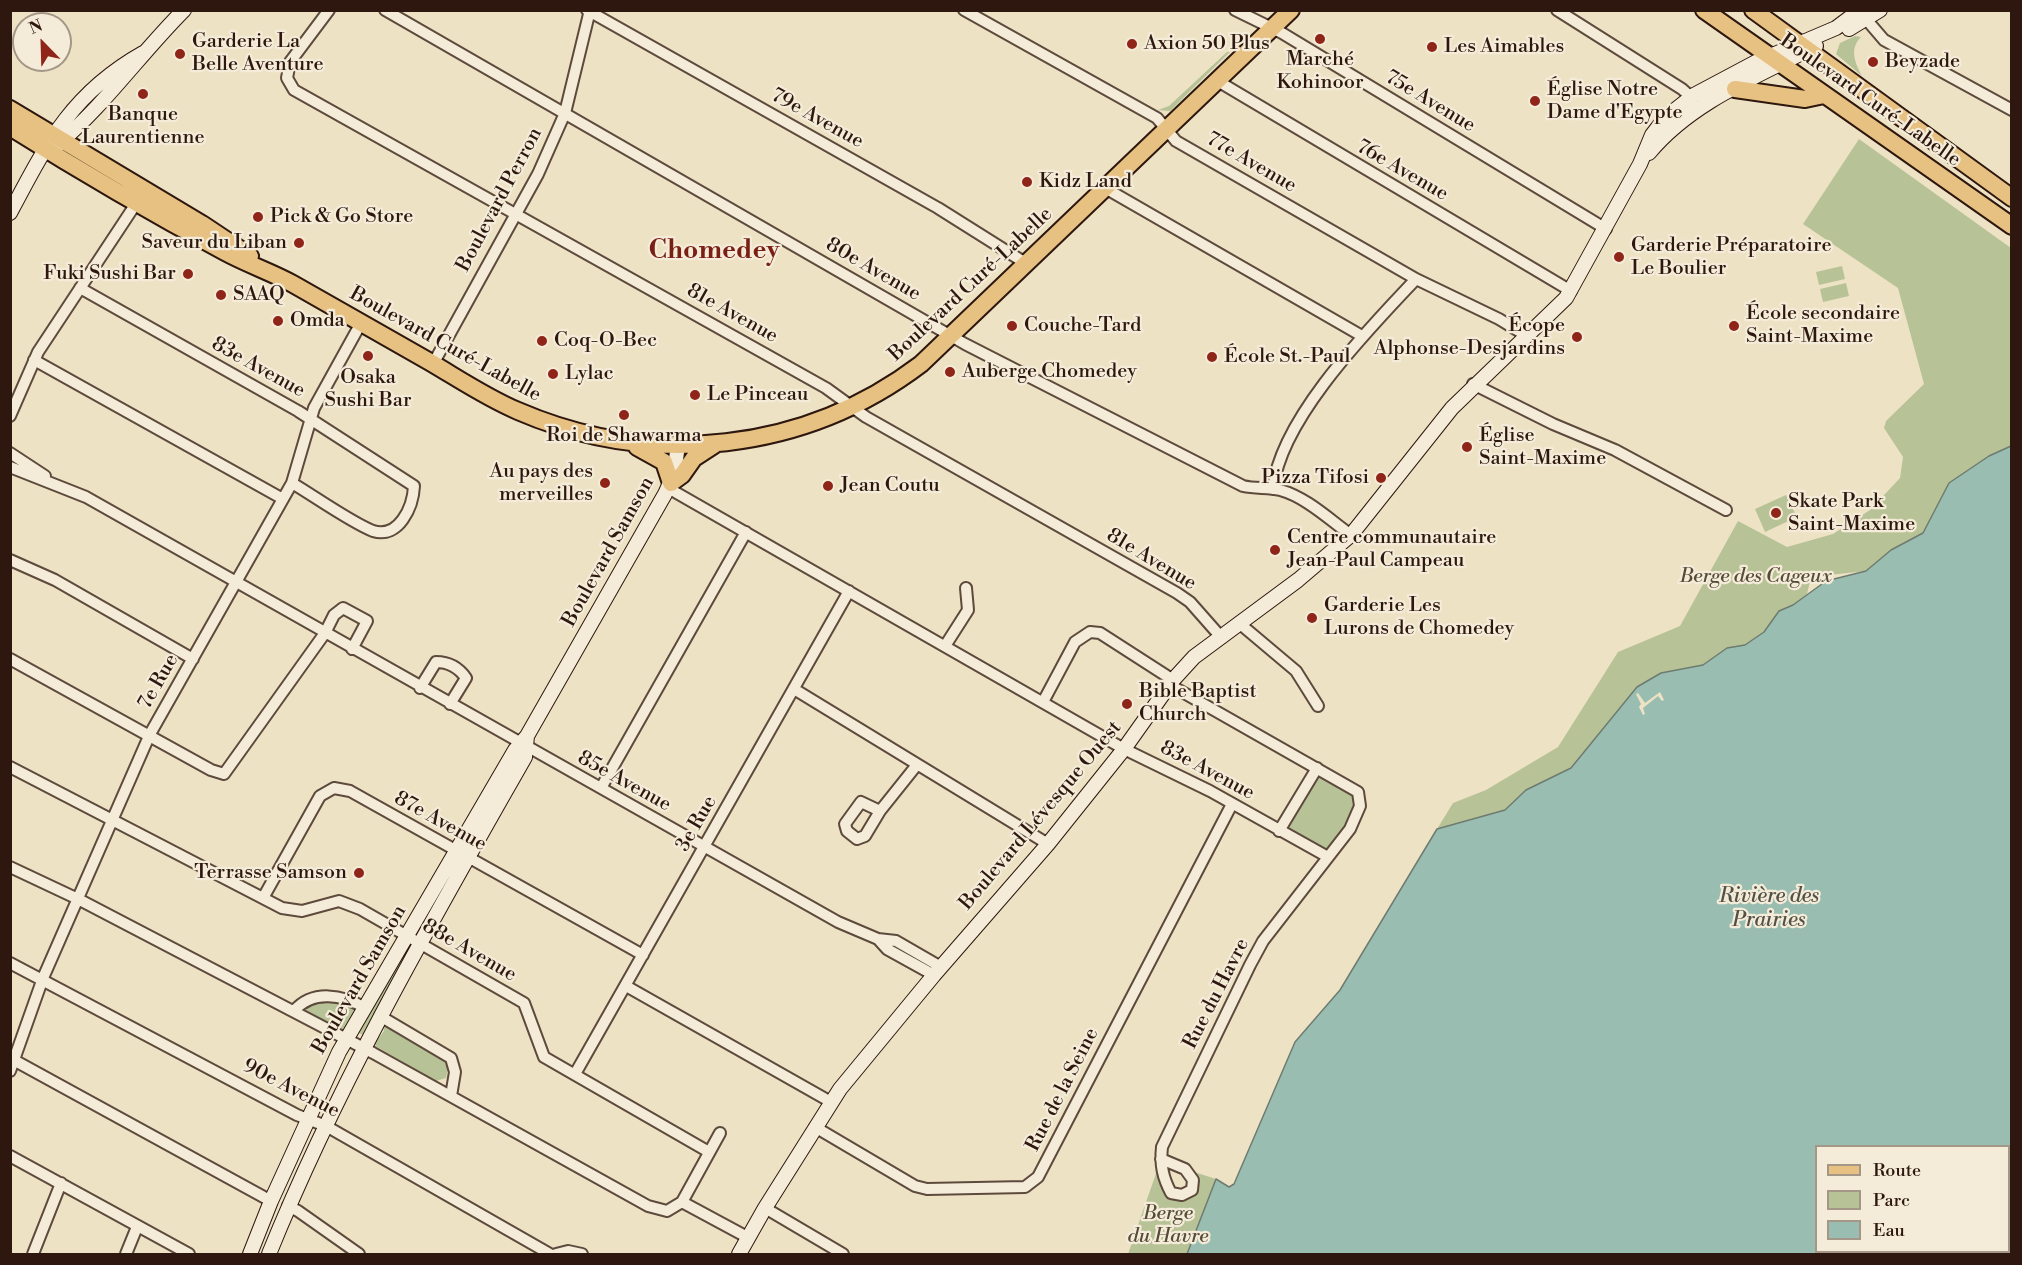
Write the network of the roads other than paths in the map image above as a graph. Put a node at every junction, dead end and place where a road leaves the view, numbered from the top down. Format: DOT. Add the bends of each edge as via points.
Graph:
graph roads {
  1 [pos="329,10"];
  2 [pos="385,10"];
  3 [pos="964,10"];
  4 [pos="1235,10"];
  5 [pos="1557,10"];
  6 [pos="1704,10"];
  7 [pos="1753,10"];
  8 [pos="1880,10"];
  9 [pos="589,11"];
  10 [pos="179,12"];
  11 [pos="1863,15"];
  12 [pos="1285,17"];
  13 [pos="1803,47"];
  14 [pos="1775,60"];
  15 [pos="1216,80"];
  16 [pos="1735,89"];
  17 [pos="1824,95"];
  18 [pos="1693,104"];
  19 [pos="10,109"];
  20 [pos="2012,110"];
  21 [pos="565,113"];
  22 [pos="10,127"];
  23 [pos="1166,129"];
  24 [pos="50,147"];
  25 [pos="1105,188"];
  26 [pos="2012,198"];
  27 [pos="137,202"];
  28 [pos="10,213"];
  29 [pos="516,214"];
  30 [pos="2012,225"];
  31 [pos="1605,229"];
  32 [pos="1027,264"];
  33 [pos="267,270"];
  34 [pos="1416,279"];
  35 [pos="80,288"];
  36 [pos="1571,291"];
  37 [pos="361,323"];
  38 [pos="952,336"];
  39 [pos="1362,336"];
  40 [pos="1527,336"];
  41 [pos="34,360"];
  42 [pos="433,364"];
  43 [pos="1473,384"];
  44 [pos="852,406"];
  45 [pos="10,416"];
  46 [pos="310,420"];
  47 [pos="625,441"];
  48 [pos="716,444"];
  49 [pos="678,445"];
  50 [pos="10,453"];
  51 [pos="10,467"];
  52 [pos="52,482"];
  53 [pos="292,483"];
  54 [pos="670,486"];
  55 [pos="1273,489"];
  56 [pos="283,499"];
  57 [pos="1726,510"];
  58 [pos="746,532"];
  59 [pos="1351,535"];
  60 [pos="10,560"];
  61 [pos="236,582"];
  62 [pos="966,588"];
  63 [pos="849,591"];
  64 [pos="1239,623"];
  65 [pos="325,633"];
  66 [pos="1220,636"];
  67 [pos="945,646"];
  68 [pos="352,648"];
  69 [pos="10,659"];
  70 [pos="193,659"];
  71 [pos="1172,682"];
  72 [pos="420,688"];
  73 [pos="794,689"];
  74 [pos="1043,702"];
  75 [pos="450,704"];
  76 [pos="1318,706"];
  77 [pos="150,734"];
  78 [pos="525,742"];
  79 [pos="1124,749"];
  80 [pos="916,766"];
  81 [pos="10,767"];
  82 [pos="1317,768"];
  83 [pos="601,789"];
  84 [pos="1232,804"];
  85 [pos="880,811"];
  86 [pos="113,820"];
  87 [pos="1279,831"];
  88 [pos="1048,844"];
  89 [pos="704,848"];
  90 [pos="462,855"];
  91 [pos="1328,857"];
  92 [pos="10,867"];
  93 [pos="263,898"];
  94 [pos="78,899"];
  95 [pos="413,940"];
  96 [pos="643,955"];
  97 [pos="10,963"];
  98 [pos="937,971"];
  99 [pos="43,978"];
  100 [pos="626,986"];
  101 [pos="364,1008"];
  102 [pos="294,1011"];
  103 [pos="380,1016"];
  104 [pos="346,1040"];
  105 [pos="363,1048"];
  106 [pos="13,1059"];
  107 [pos="10,1071"];
  108 [pos="575,1074"];
  109 [pos="451,1096"];
  110 [pos="831,1102"];
  111 [pos="308,1118"];
  112 [pos="326,1126"];
  113 [pos="815,1127"];
  114 [pos="720,1133"];
  115 [pos="709,1152"];
  116 [pos="10,1156"];
  117 [pos="1161,1159"];
  118 [pos="61,1183"];
  119 [pos="271,1201"];
  120 [pos="682,1202"];
  121 [pos="288,1206"];
  122 [pos="765,1208"];
  123 [pos="137,1227"];
  124 [pos="747,1237"];
  125 [pos="33,1254"];
  126 [pos="126,1254"];
  127 [pos="189,1254"];
  128 [pos="250,1254"];
  129 [pos="269,1254"];
  130 [pos="359,1254"];
  131 [pos="550,1254"];
  132 [pos="555,1254"];
  133 [pos="582,1254"];
  134 [pos="739,1254"];
  135 [pos="843,1254"];
  1 -- 29 [label="street, 81e Avenue" via="290,62 287,78 294,90"];
  2 -- 21 [label="street, 80e Avenue"];
  3 -- 23 [label="street, 77e Avenue" via="1157,118"];
  4 -- 12 [label="street, 75e Avenue"];
  5 -- 18 [label="street" via="1682,89"];
  6 -- 14 [label="main road, Boulevard Curé-Labelle"];
  7 -- 13 [label="main road, Boulevard Curé-Labelle"];
  8 -- 11 [label="street, Boulevard Lévesque Ouest"];
  9 -- 21 [label="street, Boulevard Perron"];
  9 -- 32 [label="street, 79e Avenue" via="938,208"];
  10 -- 24 [label="street" via="142,52 100,81 61,122"];
  11 -- 13 [label="street, Boulevard Lévesque Ouest"];
  11 -- 20 [label="street" via="1884,40"];
  12 -- 15 [label="main road, Boulevard Curé-Labelle"];
  12 -- 31 [label="street, 75e Avenue"];
  13 -- 14 [label="street, Boulevard Lévesque Ouest"];
  13 -- 26 [label="main road, Boulevard Curé-Labelle"];
  14 -- 16 [label="street, Boulevard Lévesque Ouest"];
  14 -- 17 [label="main road, Boulevard Curé-Labelle"];
  14 -- 18 [label="street, Boulevard Lévesque Ouest"];
  15 -- 23 [label="main road, Boulevard Curé-Labelle"];
  15 -- 36 [label="street, 76e Avenue"];
  16 -- 17 [label="main road" via="1805,99"];
  16 -- 18 [label="street, Boulevard Lévesque Ouest"];
  17 -- 30 [label="main road, Boulevard Curé-Labelle"];
  18 -- 31 [label="street, Boulevard Lévesque Ouest" via="1672,111 1654,130"];
  19 -- 24 [label="main road, Boulevard Curé-Labelle"];
  21 -- 29 [label="street, Boulevard Perron"];
  21 -- 38 [label="street, 80e Avenue"];
  22 -- 24 [label="main road, Boulevard Curé-Labelle"];
  23 -- 25 [label="main road, Boulevard Curé-Labelle"];
  23 -- 34 [label="street, 77e Avenue" via="1176,141"];
  24 -- 27 [label="main road, Boulevard Curé-Labelle"];
  24 -- 28 [label="street"];
  24 -- 33 [label="main road, Boulevard Curé-Labelle" via="235,244"];
  25 -- 32 [label="main road, Boulevard Curé-Labelle"];
  25 -- 39 [label="street"];
  27 -- 33 [label="main road, Boulevard Curé-Labelle" via="229,254"];
  27 -- 35 [label="street"];
  29 -- 42 [label="street, Boulevard Perron"];
  29 -- 44 [label="street, 81e Avenue" via="818,383"];
  31 -- 36 [label="street, Boulevard Lévesque Ouest"];
  32 -- 38 [label="main road, Boulevard Curé-Labelle"];
  33 -- 37 [label="main road, Boulevard Curé-Labelle"];
  34 -- 39 [label="street"];
  34 -- 40 [label="street, 77e Avenue"];
  35 -- 41 [label="street"];
  35 -- 46 [label="street, 83e Avenue"];
  36 -- 40 [label="street, Boulevard Lévesque Ouest"];
  37 -- 42 [label="main road, Boulevard Curé-Labelle"];
  37 -- 46 [label="street, 7e Rue"];
  38 -- 44 [label="main road, Boulevard Curé-Labelle" via="908,374"];
  38 -- 55 [label="street, 80e Avenue" via="1243,486"];
  39 -- 55 [label="street" via="1330,375 1289,440 1277,467"];
  40 -- 43 [label="street, Boulevard Lévesque Ouest"];
  41 -- 45 [label="street"];
  41 -- 56 [label="street"];
  42 -- 47 [label="main road, Boulevard Curé-Labelle" via="525,414"];
  43 -- 57 [label="street" via="1615,450"];
  43 -- 59 [label="street, Boulevard Lévesque Ouest"];
  44 -- 48 [label="main road, Boulevard Curé-Labelle" via="788,431"];
  44 -- 66 [label="street, 81e Avenue" via="1177,593"];
  46 -- 53 [label="street, 7e Rue"];
  46 -- 53 [label="street, 83e Avenue" via="414,486 414,498 399,525 392,530 374,531"];
  47 -- 49 [label="main road, Boulevard Curé-Labelle"];
  47 -- 54 [label="main road" via="664,462"];
  48 -- 49 [label="main road, Boulevard Curé-Labelle"];
  48 -- 54 [label="main road" via="696,456"];
  49 -- 54 [label="street, Boulevard Samson"];
  50 -- 52 [label="street, 85e Avenue"];
  51 -- 52 [label="street, 85e Avenue"];
  52 -- 61 [label="street, 85e Avenue" via="86,497"];
  53 -- 56 [label="street, 7e Rue"];
  54 -- 58 [label="street, 83e Avenue"];
  54 -- 78 [label="street, Boulevard Samson"];
  55 -- 59 [label="street, 80e Avenue" via="1294,494"];
  56 -- 61 [label="street, 7e Rue"];
  58 -- 63 [label="street, 83e Avenue"];
  58 -- 83 [label="street"];
  59 -- 64 [label="street, Boulevard Lévesque Ouest"];
  60 -- 70 [label="street" via="55,580"];
  61 -- 65 [label="street, 85e Avenue"];
  61 -- 70 [label="street, 7e Rue"];
  62 -- 67 [label="street" via="968,610"];
  63 -- 67 [label="street, 83e Avenue"];
  63 -- 73 [label="street, 3e Rue"];
  64 -- 66 [label="street, Boulevard Lévesque Ouest"];
  64 -- 76 [label="street" via="1296,671"];
  65 -- 68 [label="street, 85e Avenue"];
  65 -- 68 [label="street" via="334,615 343,608 357,613 367,621"];
  65 -- 77 [label="street" via="224,774"];
  66 -- 71 [label="street, Boulevard Lévesque Ouest"];
  67 -- 74 [label="street, 83e Avenue"];
  68 -- 72 [label="street, 85e Avenue"];
  69 -- 77 [label="street"];
  70 -- 77 [label="street, 7e Rue"];
  71 -- 74 [label="street" via="1100,633 1090,632 1075,642"];
  71 -- 79 [label="street, Boulevard Lévesque Ouest"];
  71 -- 82 [label="street"];
  72 -- 75 [label="street, 85e Avenue"];
  72 -- 75 [label="street" via="436,662 445,662 466,678"];
  73 -- 80 [label="street"];
  73 -- 89 [label="street, 3e Rue"];
  74 -- 79 [label="street, 83e Avenue"];
  75 -- 78 [label="street, 85e Avenue"];
  77 -- 86 [label="street, 7e Rue"];
  78 -- 83 [label="street, 85e Avenue"];
  78 -- 90 [label="street, Boulevard Samson"];
  79 -- 84 [label="street, 83e Avenue"];
  79 -- 88 [label="street, Boulevard Lévesque Ouest"];
  80 -- 85 [label="street"];
  80 -- 88 [label="street"];
  81 -- 86 [label="street, 88e Avenue"];
  82 -- 87 [label="street"];
  82 -- 91 [label="street, Rue du Havre" via="1359,792 1360,806 1350,829"];
  83 -- 89 [label="street, 85e Avenue"];
  84 -- 87 [label="street, 83e Avenue"];
  84 -- 113 [label="street, Rue de la Seine" via="1038,1177 1026,1187 915,1186"];
  86 -- 93 [label="street, 88e Avenue"];
  86 -- 94 [label="street, 7e Rue"];
  87 -- 91 [label="street, 83e Avenue"];
  88 -- 98 [label="street, Boulevard Lévesque Ouest"];
  89 -- 96 [label="street, 3e Rue"];
  89 -- 98 [label="street, 85e Avenue" via="838,922 878,939 887,949"];
  90 -- 93 [label="street, 87e Avenue" via="350,791 334,788 320,796"];
  90 -- 95 [label="street, Boulevard Samson"];
  90 -- 96 [label="street, 87e Avenue"];
  91 -- 117 [label="street, Rue du Havre" via="1263,941 1162,1148"];
  92 -- 94 [label="street"];
  93 -- 95 [label="street, 88e Avenue" via="282,908 302,911 339,902 360,909"];
  94 -- 99 [label="street, 7e Rue"];
  94 -- 102 [label="street"];
  95 -- 101 [label="street, Boulevard Samson"];
  95 -- 103 [label="street, Boulevard Samson"];
  95 -- 108 [label="street, 88e Avenue" via="524,1003 544,1056"];
  96 -- 100 [label="street, 3e Rue"];
  97 -- 99 [label="street, 90e Avenue"];
  98 -- 110 [label="street, Boulevard Lévesque Ouest"];
  99 -- 106 [label="street, 7e Rue"];
  99 -- 111 [label="street, 90e Avenue"];
  100 -- 108 [label="street, 3e Rue"];
  100 -- 110 [label="street"];
  101 -- 102 [label="street" via="345,998 323,996"];
  101 -- 104 [label="street, Boulevard Samson"];
  102 -- 104 [label="street"];
  103 -- 105 [label="street, Boulevard Samson"];
  103 -- 109 [label="street" via="451,1058 455,1072"];
  104 -- 105 [label="street"];
  104 -- 111 [label="street, Boulevard Samson"];
  105 -- 109 [label="street"];
  105 -- 112 [label="street, Boulevard Samson"];
  106 -- 107 [label="street, 7e Rue"];
  106 -- 119 [label="street"];
  108 -- 115 [label="street, 88e Avenue"];
  109 -- 120 [label="street" via="637,1202 667,1211"];
  110 -- 113 [label="street, Boulevard Lévesque Ouest"];
  111 -- 112 [label="street, 90e Avenue"];
  111 -- 119 [label="street, Boulevard Samson"];
  112 -- 121 [label="street, Boulevard Samson"];
  112 -- 131 [label="street, 90e Avenue"];
  113 -- 122 [label="street, Boulevard Lévesque Ouest"];
  114 -- 115 [label="street"];
  115 -- 120 [label="street"];
  116 -- 118 [label="street"];
  118 -- 123 [label="street"];
  118 -- 125 [label="street"];
  119 -- 128 [label="street, Boulevard Samson"];
  120 -- 124 [label="street"];
  121 -- 129 [label="street, Boulevard Samson"];
  121 -- 130 [label="street"];
  122 -- 124 [label="street, Boulevard Lévesque Ouest"];
  122 -- 135 [label="street"];
  123 -- 126 [label="street"];
  123 -- 127 [label="street"];
  124 -- 134 [label="street, Boulevard Lévesque Ouest"];
  132 -- 133 [label="street"];
}
